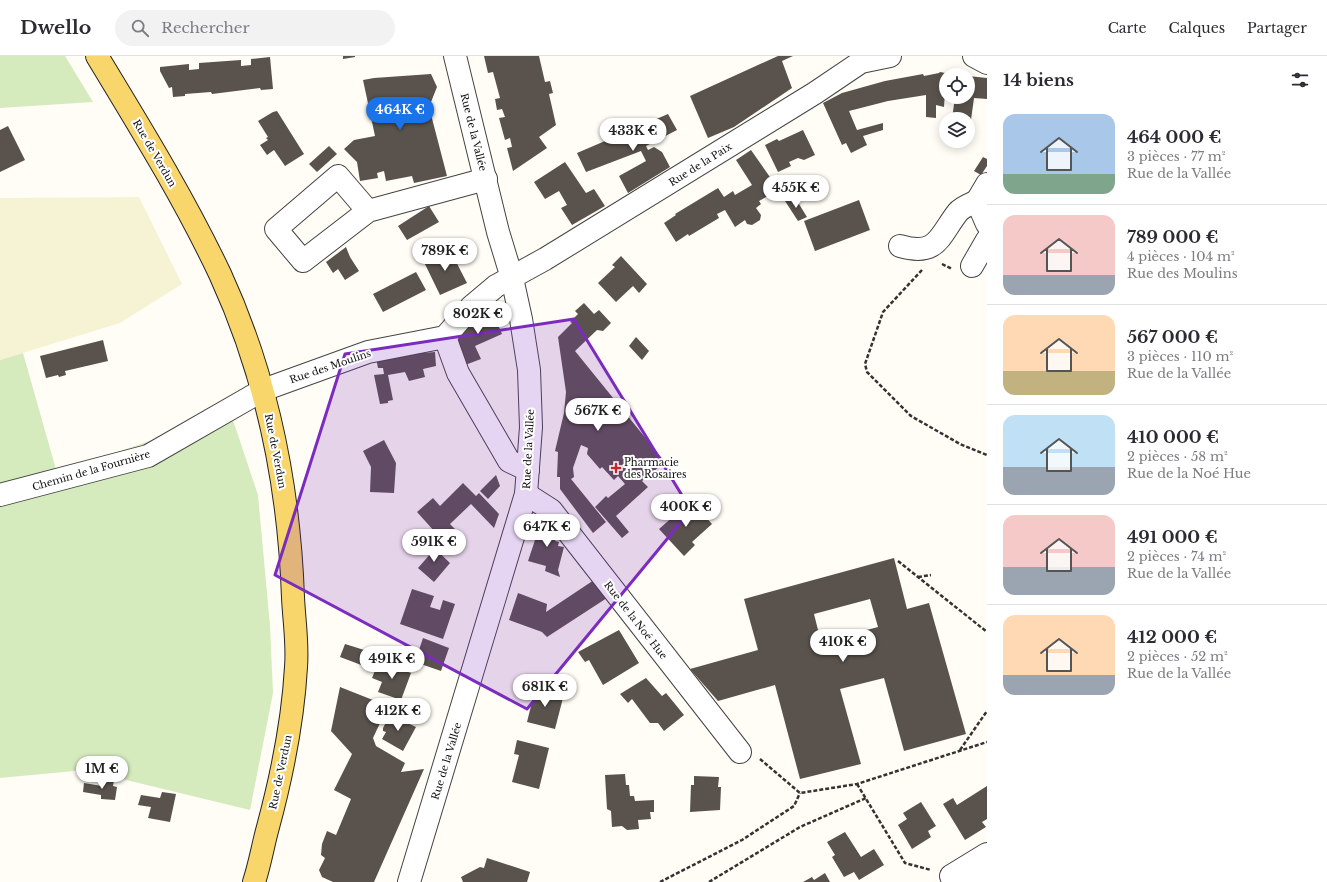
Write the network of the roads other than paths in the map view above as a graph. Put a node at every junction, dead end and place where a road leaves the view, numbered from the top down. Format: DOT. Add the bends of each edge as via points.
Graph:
graph roads {
  1 [pos="97,56"];
  2 [pos="455,56"];
  3 [pos="890,56"];
  4 [pos="974,56"];
  5 [pos="859,59"];
  6 [pos="987,63"];
  7 [pos="486,179"];
  8 [pos="982,193"];
  9 [pos="368,211"];
  10 [pos="987,224"];
  11 [pos="987,240"];
  12 [pos="900,246"];
  13 [pos="972,266"];
  14 [pos="512,278"];
  15 [pos="445,337"];
  16 [pos="263,390"];
  17 [pos="528,470"];
  18 [pos="526,494"];
  19 [pos="0,495"];
  20 [pos="740,752"];
  21 [pos="987,854"];
  22 [pos="987,875"];
  23 [pos="952,879"];
  24 [pos="254,882"];
  25 [pos="409,882"];
  1 -- 16 [label="main road, Rue de Verdun" via="168,173 220,274"];
  2 -- 7 [label="street, Rue de la Vallée"];
  3 -- 5 [label="street, Rue de la Paix"];
  4 -- 6 [label="street"];
  5 -- 14 [label="street, Rue de la Paix" via="808,97"];
  7 -- 9 [label="street"];
  7 -- 14 [label="street, Rue de la Vallée"];
  8 -- 10 [label="street"];
  8 -- 12 [label="street" via="959,211 942,238 930,247 911,249"];
  11 -- 13 [label="street"];
  14 -- 15 [label="street" via="496,286 471,307"];
  14 -- 17 [label="street, Rue de la Vallée" via="529,370 531,428"];
  15 -- 16 [label="street, Rue des Moulins" via="368,352"];
  15 -- 17 [label="street" via="458,373 509,461"];
  16 -- 19 [label="street, Chemin de la Fournière" via="148,456"];
  16 -- 24 [label="main road, Rue de Verdun" via="276,443 285,500 292,563 296,666 290,726 280,779"];
  17 -- 18 [label="street, Rue de la Vallée"];
  18 -- 20 [label="street, Rue de la Noé Hue" via="551,510"];
  18 -- 25 [label="street, Rue de la Vallée"];
  21 -- 23 [label="street"];
  22 -- 23 [label="street"];
}
